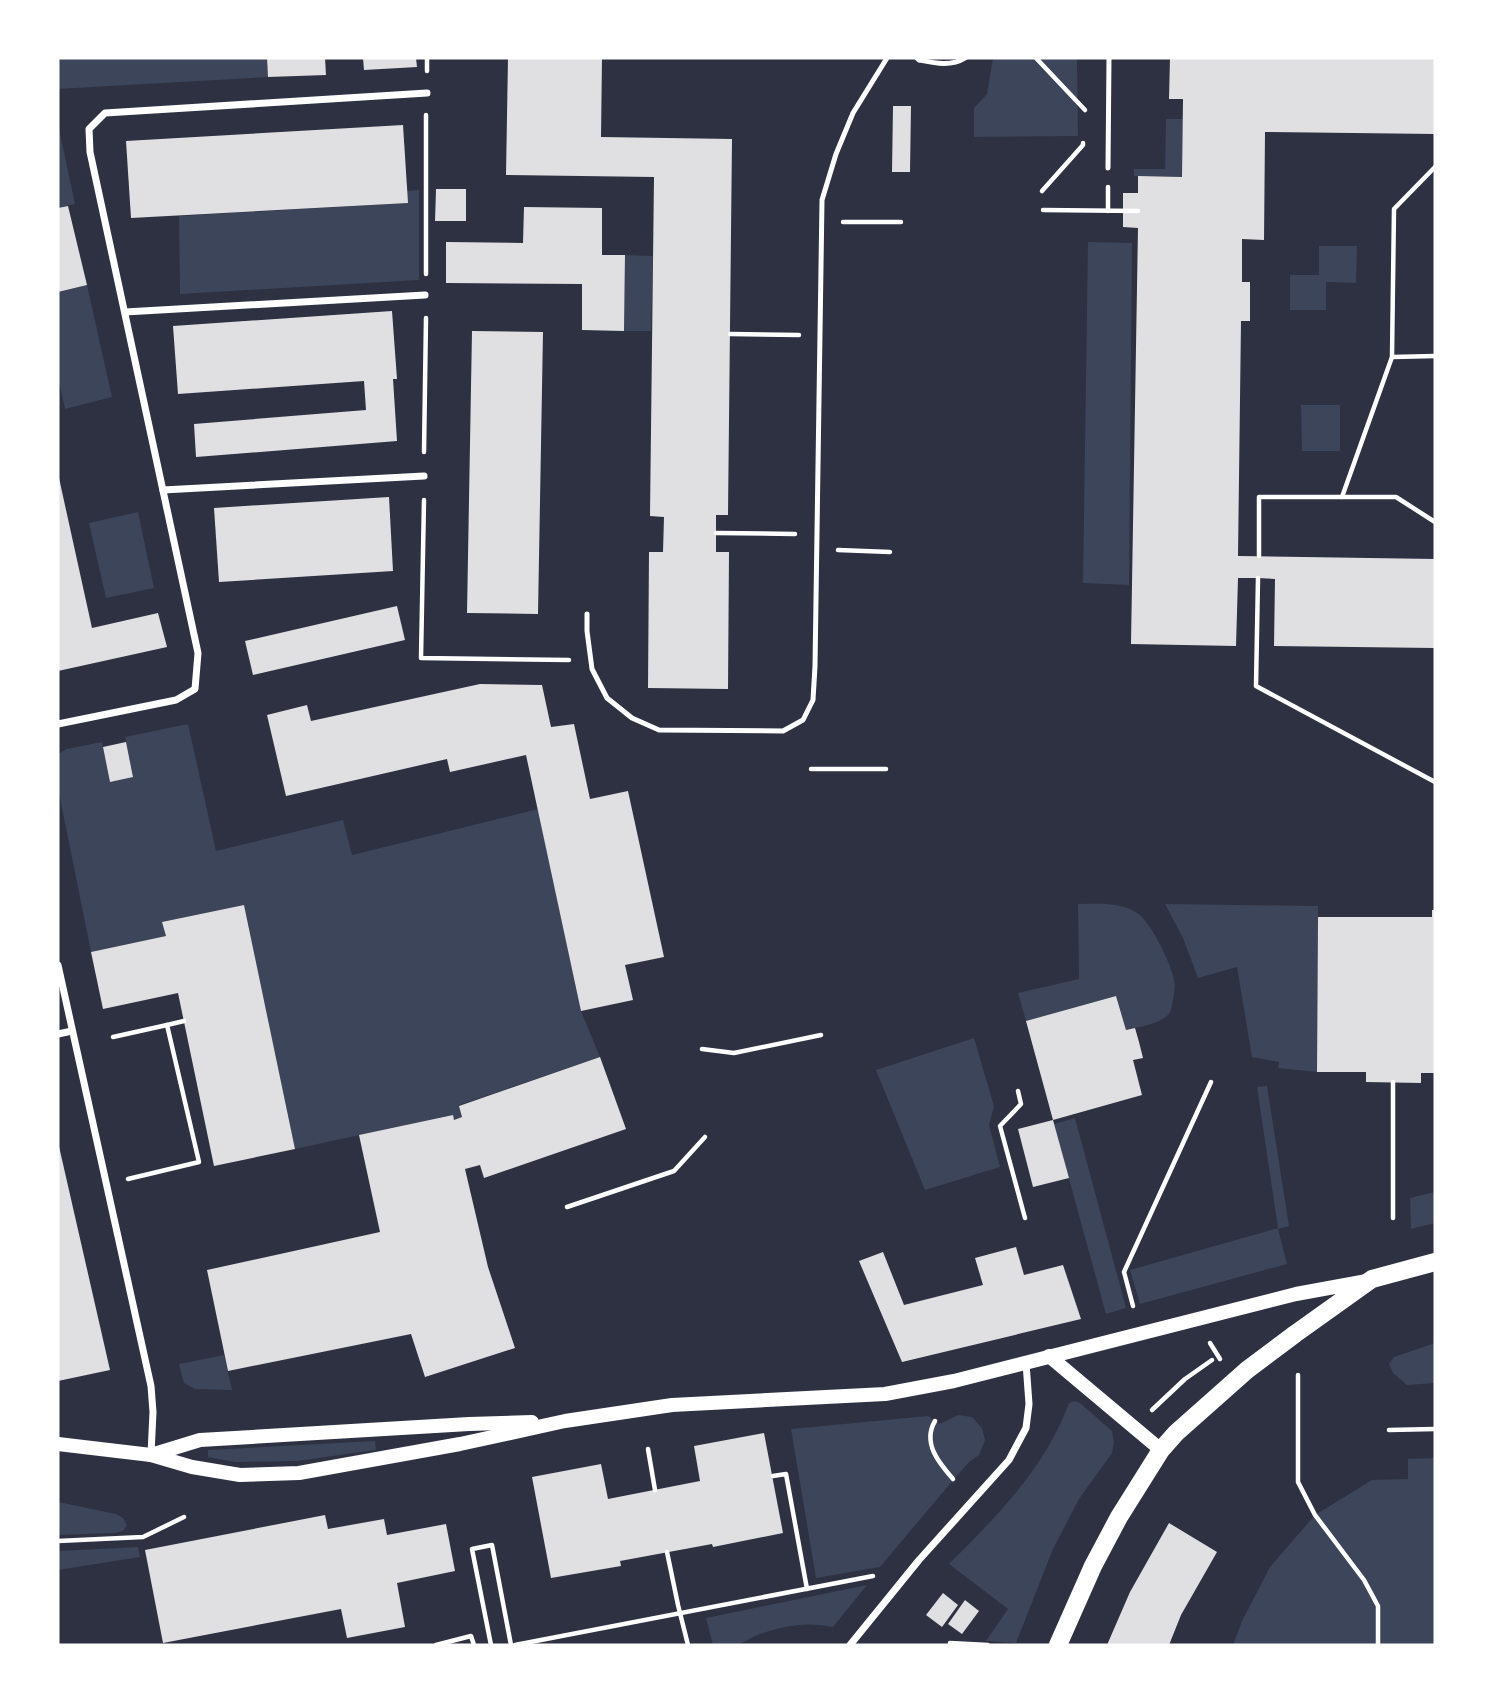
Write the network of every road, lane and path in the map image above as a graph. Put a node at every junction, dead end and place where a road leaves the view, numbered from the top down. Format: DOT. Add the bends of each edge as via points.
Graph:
graph roads {
  1 [pos="887,58"];
  2 [pos="917,58"];
  3 [pos="965,58"];
  4 [pos="1036,58"];
  5 [pos="1109,58"];
  6 [pos="427,93"];
  7 [pos="1085,110"];
  8 [pos="1084,136"];
  9 [pos="1435,167"];
  10 [pos="1108,168"];
  11 [pos="1042,191"];
  12 [pos="1043,210"];
  13 [pos="1138,211"];
  14 [pos="901,222"];
  15 [pos="821,223"];
  16 [pos="425,295"];
  17 [pos="125,312"];
  18 [pos="730,334"];
  19 [pos="820,335"];
  20 [pos="1435,356"];
  21 [pos="1392,357"];
  22 [pos="424,439"];
  23 [pos="424,475"];
  24 [pos="163,490"];
  25 [pos="1342,497"];
  26 [pos="424,498"];
  27 [pos="1435,522"];
  28 [pos="716,534"];
  29 [pos="817,535"];
  30 [pos="816,550"];
  31 [pos="890,552"];
  32 [pos="1258,556"];
  33 [pos="1258,578"];
  34 [pos="587,614"];
  35 [pos="591,660"];
  36 [pos="58,724"];
  37 [pos="811,769"];
  38 [pos="886,769"];
  39 [pos="1435,782"];
  40 [pos="58,965"];
  41 [pos="184,1021"];
  42 [pos="167,1025"];
  43 [pos="72,1031"];
  44 [pos="58,1034"];
  45 [pos="821,1035"];
  46 [pos="113,1037"];
  47 [pos="702,1049"];
  48 [pos="1211,1082"];
  49 [pos="1393,1082"];
  50 [pos="1018,1091"];
  51 [pos="705,1137"];
  52 [pos="139,1177"];
  53 [pos="568,1207"];
  54 [pos="1025,1218"];
  55 [pos="1393,1218"];
  56 [pos="1435,1262"];
  57 [pos="1372,1279"];
  58 [pos="1133,1306"];
  59 [pos="1224,1351"];
  60 [pos="1049,1356"];
  61 [pos="1026,1362"];
  62 [pos="1298,1376"];
  63 [pos="1146,1416"];
  64 [pos="565,1421"];
  65 [pos="935,1421"];
  66 [pos="1435,1429"];
  67 [pos="1389,1430"];
  68 [pos="58,1444"];
  69 [pos="648,1449"];
  70 [pos="1161,1450"];
  71 [pos="151,1455"];
  72 [pos="772,1476"];
  73 [pos="954,1479"];
  74 [pos="655,1489"];
  75 [pos="184,1517"];
  76 [pos="58,1541"];
  77 [pos="667,1552"];
  78 [pos="873,1576"];
  79 [pos="807,1589"];
  80 [pos="680,1615"];
  81 [pos="950,1643"];
  82 [pos="436,1645"];
  83 [pos="474,1645"];
  84 [pos="491,1645"];
  85 [pos="513,1645"];
  86 [pos="688,1645"];
  87 [pos="850,1645"];
  88 [pos="988,1645"];
  89 [pos="1058,1645"];
  90 [pos="1378,1645"];
  1 -- 15 [label="lane" via="853,113 836,154 822,200"];
  2 -- 3 [label="lane" via="940,65"];
  4 -- 7 [label="path"];
  5 -- 10 [label="lane"];
  6 -- 16 [label="path"];
  6 -- 17 [label="street" via="105,113 89,129 90,152"];
  8 -- 11 [label="path" via="1083,145"];
  9 -- 21 [label="path" via="1394,209"];
  12 -- 13 [label="path"];
  14 -- 15 [label="path"];
  15 -- 19 [label="lane"];
  16 -- 17 [label="street"];
  16 -- 22 [label="path"];
  17 -- 24 [label="street"];
  18 -- 19 [label="path"];
  19 -- 29 [label="lane"];
  20 -- 21 [label="path"];
  21 -- 25 [label="path"];
  23 -- 24 [label="street"];
  24 -- 36 [label="street" via="198,653 195,689 176,700"];
  25 -- 27 [label="path" via="1396,497"];
  25 -- 32 [label="path" via="1259,497"];
  26 -- 35 [label="path" via="421,658"];
  28 -- 29 [label="path"];
  29 -- 30 [label="lane"];
  30 -- 31 [label="path"];
  30 -- 35 [label="lane" via="813,700 803,720 783,731 659,730 632,718 607,698"];
  33 -- 39 [label="path" via="1256,686"];
  34 -- 35 [label="lane"];
  37 -- 38 [label="path"];
  40 -- 43 [label="street"];
  41 -- 42 [label="path"];
  42 -- 46 [label="path"];
  42 -- 52 [label="path" via="199,1162"];
  43 -- 44 [label="street"];
  43 -- 71 [label="street" via="151,1386"];
  45 -- 47 [label="path" via="734,1053"];
  48 -- 58 [label="path" via="1124,1272"];
  49 -- 55 [label="path"];
  50 -- 54 [label="path" via="1021,1104 1000,1126"];
  51 -- 53 [label="path" via="674,1171"];
  56 -- 57 [label="main road"];
  57 -- 60 [label="main road"];
  57 -- 70 [label="main road" via="1237,1378"];
  59 -- 63 [label="path"];
  60 -- 61 [label="main road"];
  60 -- 70 [label="main road"];
  61 -- 64 [label="main road" via="885,1394 672,1405"];
  61 -- 87 [label="street" via="1027,1428 1009,1460"];
  62 -- 90 [label="path" via="1298,1482 1315,1515 1378,1606"];
  64 -- 71 [label="main road" via="200,1440"];
  64 -- 71 [label="main road" via="299,1473 240,1475"];
  65 -- 73 [label="path" via="929,1440 937,1459"];
  66 -- 67 [label="path"];
  68 -- 71 [label="main road"];
  69 -- 74 [label="path"];
  70 -- 89 [label="main road" via="1093,1566"];
  72 -- 79 [label="path" via="786,1474"];
  75 -- 76 [label="path" via="143,1537"];
  77 -- 80 [label="path"];
  78 -- 79 [label="path"];
  79 -- 80 [label="path"];
  80 -- 85 [label="path"];
  80 -- 86 [label="path"];
  81 -- 88 [label="path"];
  82 -- 83 [label="path" via="471,1636"];
  84 -- 85 [label="path" via="472,1549 492,1545"];
}
